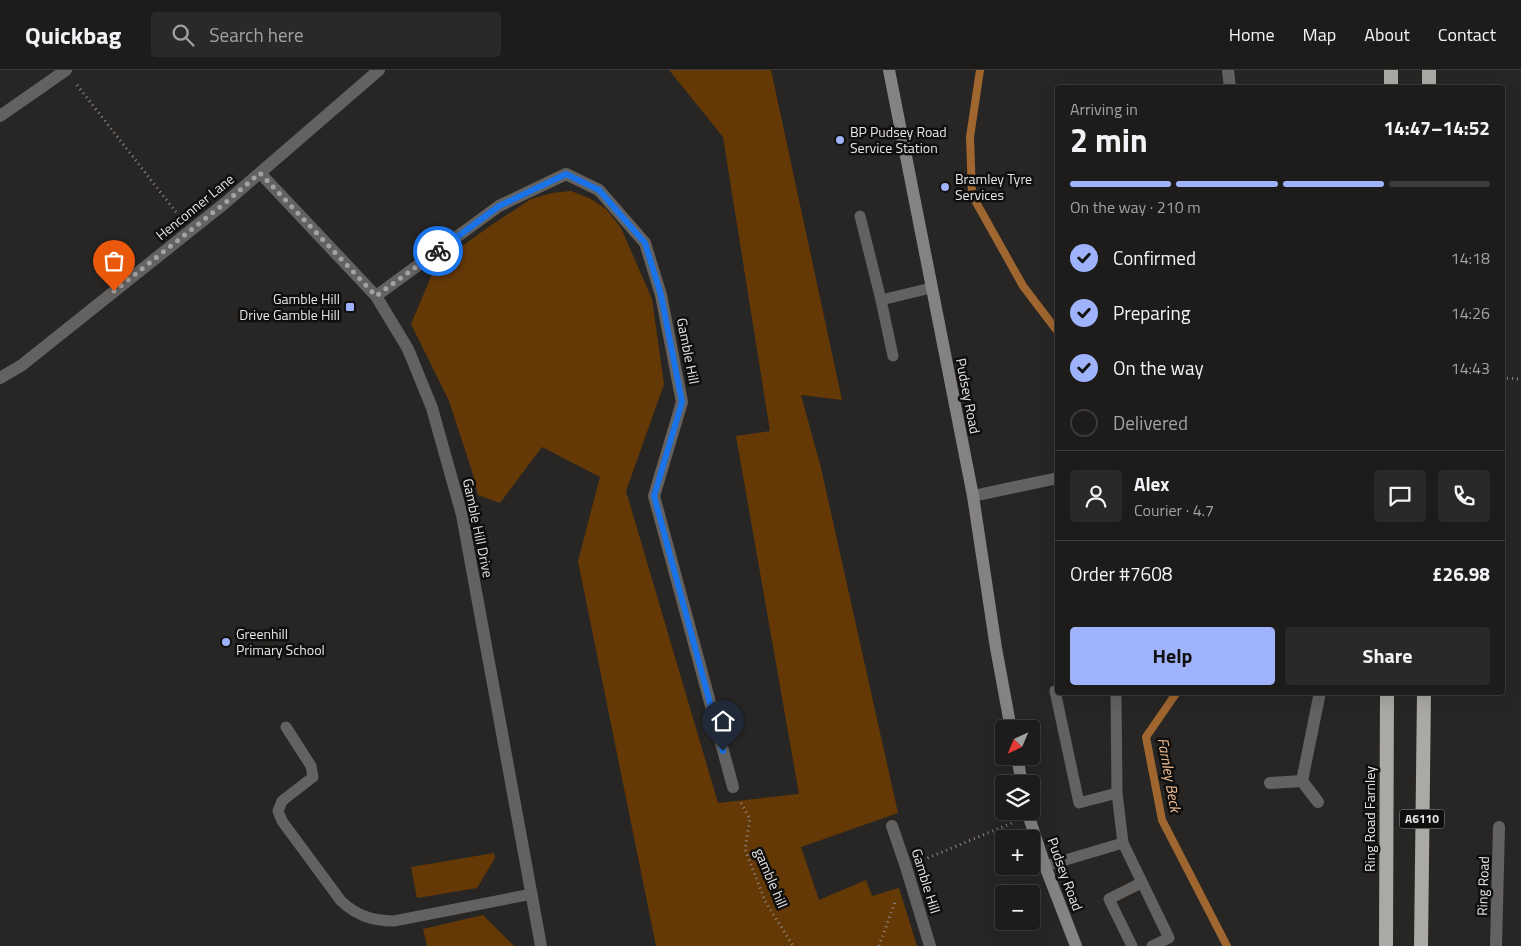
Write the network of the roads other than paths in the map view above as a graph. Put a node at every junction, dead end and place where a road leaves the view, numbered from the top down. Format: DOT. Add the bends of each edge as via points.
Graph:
graph roads {
  1 [pos="66,70"];
  2 [pos="379,70"];
  3 [pos="888,70"];
  4 [pos="1228,70"];
  5 [pos="1391,70"];
  6 [pos="1429,70"];
  7 [pos="1230,85"];
  8 [pos="1391,85"];
  9 [pos="1429,85"];
  10 [pos="0,116"];
  11 [pos="260,173"];
  12 [pos="860,216"];
  13 [pos="931,288"];
  14 [pos="376,296"];
  15 [pos="881,300"];
  16 [pos="892,356"];
  17 [pos="0,378"];
  18 [pos="1055,479"];
  19 [pos="974,496"];
  20 [pos="1056,695"];
  21 [pos="1116,695"];
  22 [pos="1319,695"];
  23 [pos="1387,695"];
  24 [pos="1424,695"];
  25 [pos="1009,720"];
  26 [pos="286,727"];
  27 [pos="1302,781"];
  28 [pos="1270,783"];
  29 [pos="733,787"];
  30 [pos="1116,793"];
  31 [pos="1318,802"];
  32 [pos="1030,820"];
  33 [pos="892,826"];
  34 [pos="1499,827"];
  35 [pos="1123,843"];
  36 [pos="1045,866"];
  37 [pos="1141,883"];
  38 [pos="532,894"];
  39 [pos="1171,942"];
  40 [pos="541,946"];
  41 [pos="930,946"];
  42 [pos="1076,946"];
  43 [pos="1132,946"];
  44 [pos="1152,946"];
  45 [pos="1386,946"];
  46 [pos="1421,946"];
  47 [pos="1496,946"];
  1 -- 10 [label="street"];
  2 -- 11 [label="street, Henconner Lane"];
  3 -- 13 [label="main road, Pudsey Road"];
  4 -- 7 [label="street"];
  5 -- 8 [label="highway"];
  6 -- 9 [label="highway"];
  11 -- 14 [label="street, Gamble Hill Drive"];
  11 -- 17 [label="street, Henconner Lane" via="22,365"];
  12 -- 15 [label="lane"];
  13 -- 15 [label="lane"];
  13 -- 19 [label="main road, Pudsey Road"];
  14 -- 29 [label="street, Gamble Hill" via="499,206 566,174 599,190 645,243 661,295 682,402 654,496"];
  14 -- 38 [label="street, Gamble Hill Drive" via="408,349 432,408 462,515"];
  15 -- 16 [label="lane"];
  18 -- 19 [label="street"];
  19 -- 25 [label="main road, Pudsey Road"];
  20 -- 30 [label="lane" via="1079,803"];
  21 -- 30 [label="lane"];
  22 -- 27 [label="street"];
  23 -- 45 [label="highway, Ring Road Farnley / A6110"];
  24 -- 46 [label="highway, A6110"];
  26 -- 38 [label="lane" via="312,766 313,777 282,801 278,811 282,822 349,909 366,918 394,921"];
  27 -- 28 [label="street"];
  27 -- 31 [label="street"];
  30 -- 35 [label="lane"];
  32 -- 36 [label="main road, Pudsey Road"];
  33 -- 41 [label="street, Gamble Hill"];
  34 -- 47 [label="street, Ring Road"];
  35 -- 36 [label="lane"];
  35 -- 37 [label="lane"];
  36 -- 42 [label="main road, Pudsey Road"];
  37 -- 39 [label="lane"];
  37 -- 43 [label="lane" via="1109,900"];
  38 -- 40 [label="street, Gamble Hill Drive"];
  39 -- 44 [label="lane"];
}
